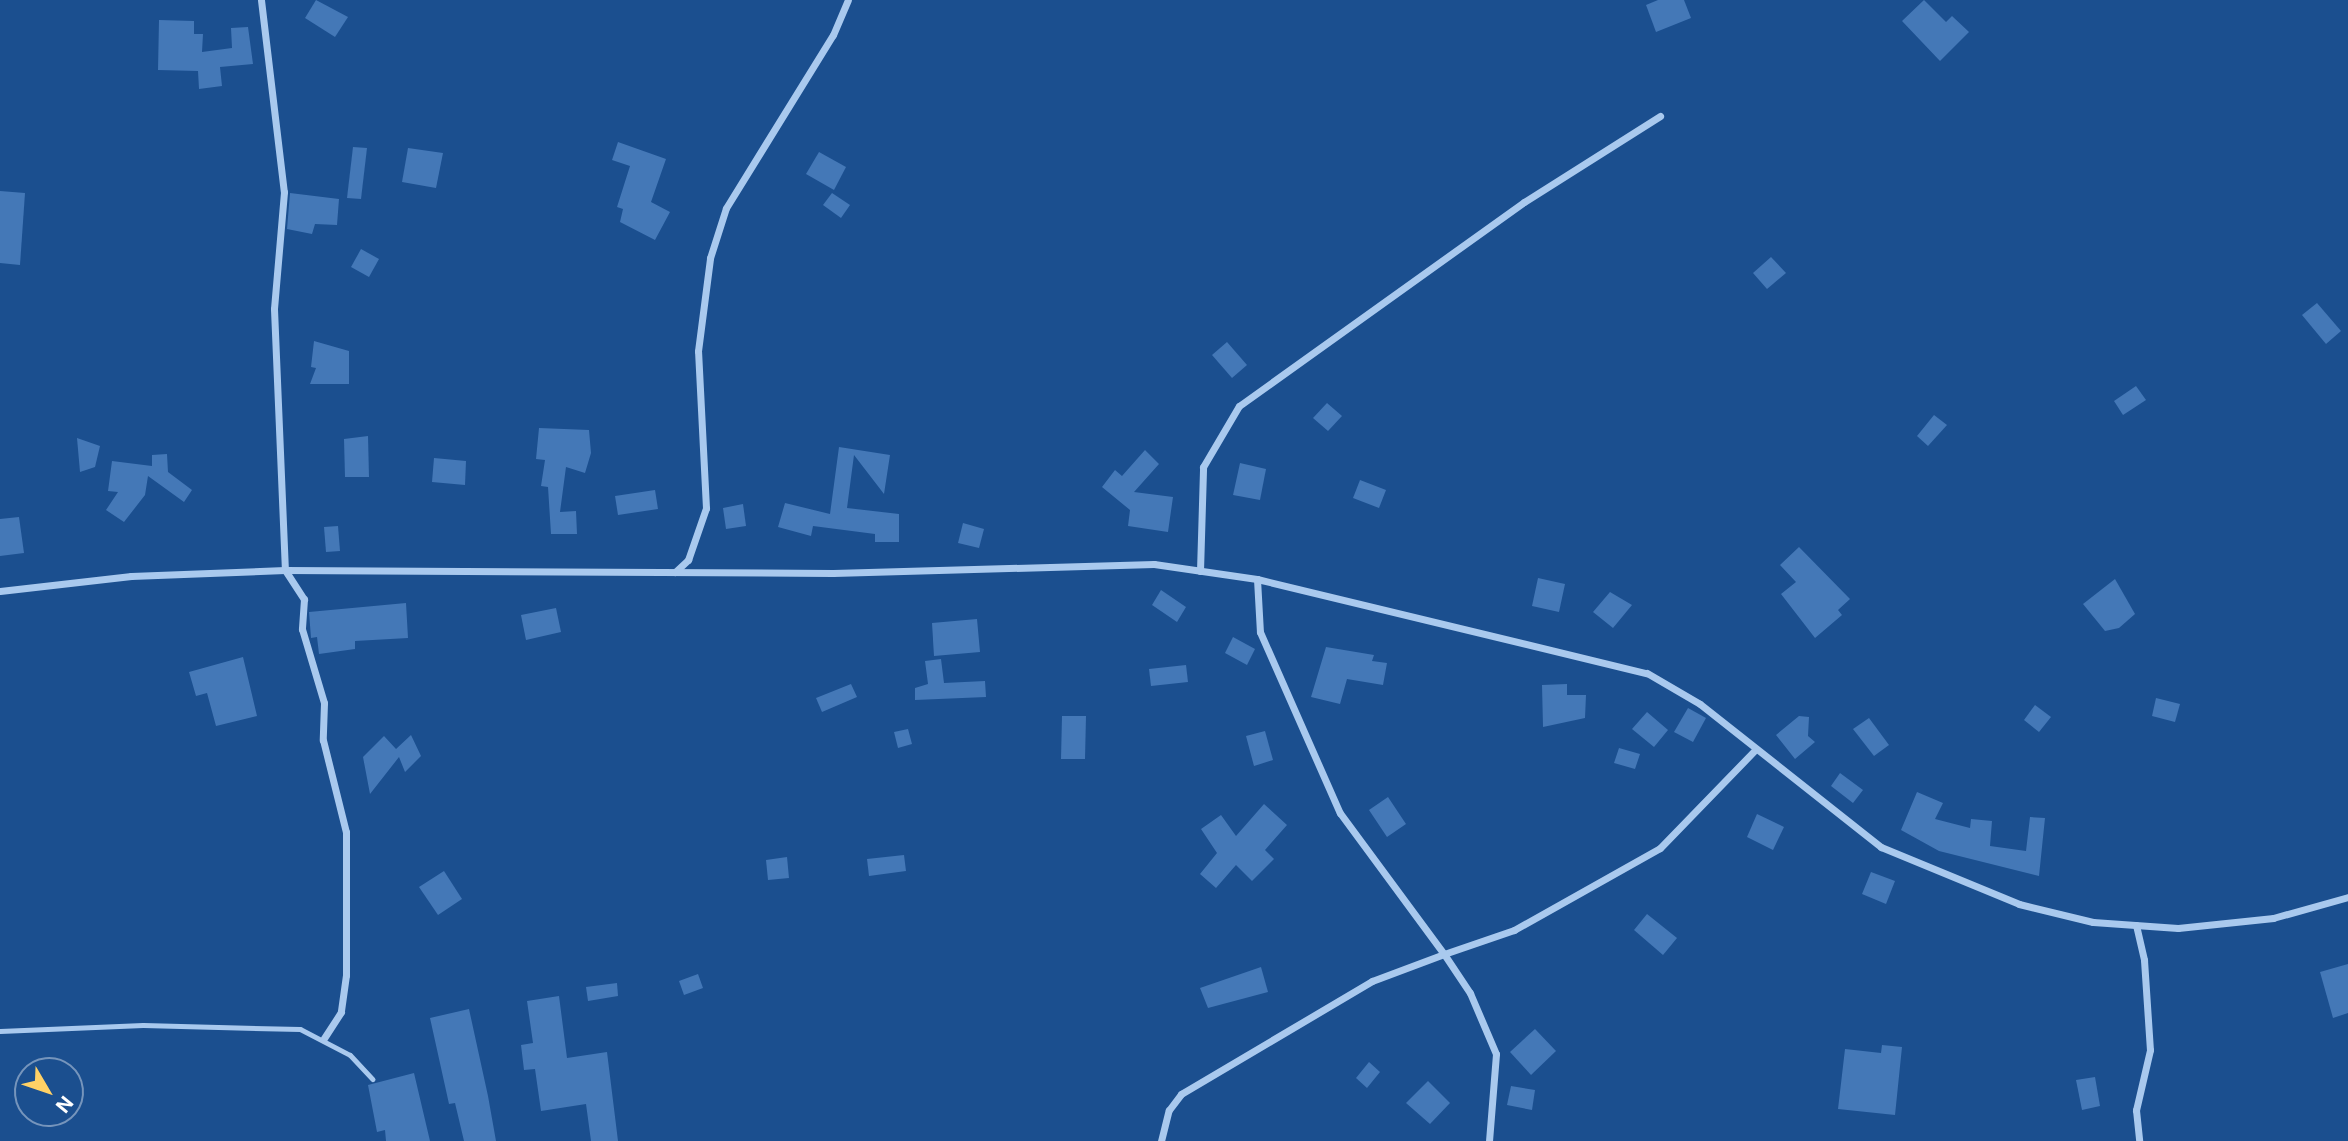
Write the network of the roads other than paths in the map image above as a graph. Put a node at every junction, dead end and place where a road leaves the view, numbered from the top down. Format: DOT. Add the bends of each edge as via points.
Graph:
graph roads {
  1 [pos="261,0"];
  2 [pos="848,0"];
  3 [pos="1660,116"];
  4 [pos="285,570"];
  5 [pos="1200,571"];
  6 [pos="675,572"];
  7 [pos="1257,579"];
  8 [pos="0,591"];
  9 [pos="1756,749"];
  10 [pos="2348,897"];
  11 [pos="2136,925"];
  12 [pos="1444,954"];
  13 [pos="0,1031"];
  14 [pos="324,1038"];
  15 [pos="372,1079"];
  16 [pos="1161,1141"];
  17 [pos="1489,1141"];
  18 [pos="2139,1141"];
  1 -- 4 [label="street" via="284,192 274,309"];
  2 -- 6 [label="street" via="833,35 726,208 710,258 698,351 706,508 688,560"];
  3 -- 5 [label="street" via="1524,202 1239,406 1203,467"];
  4 -- 6 [label="street"];
  4 -- 8 [label="street" via="131,576"];
  4 -- 14 [label="street" via="304,599 302,629 324,703 323,740 346,832 346,975 341,1012"];
  5 -- 6 [label="street" via="1154,564"];
  5 -- 7 [label="street"];
  7 -- 9 [label="street" via="1647,673 1700,704"];
  7 -- 12 [label="street" via="1260,632 1340,813"];
  9 -- 11 [label="street" via="1881,847 2018,904 2093,922"];
  9 -- 12 [label="street" via="1660,848 1551,912"];
  10 -- 11 [label="street" via="2273,918 2178,928"];
  11 -- 18 [label="street" via="2151,1050 2136,1110"];
  12 -- 16 [label="street" via="1372,981 1181,1094 1169,1110"];
  12 -- 17 [label="street" via="1470,993 1496,1054"];
  13 -- 14 [label="lane" via="143,1025 300,1030"];
  14 -- 15 [label="lane"];
}
